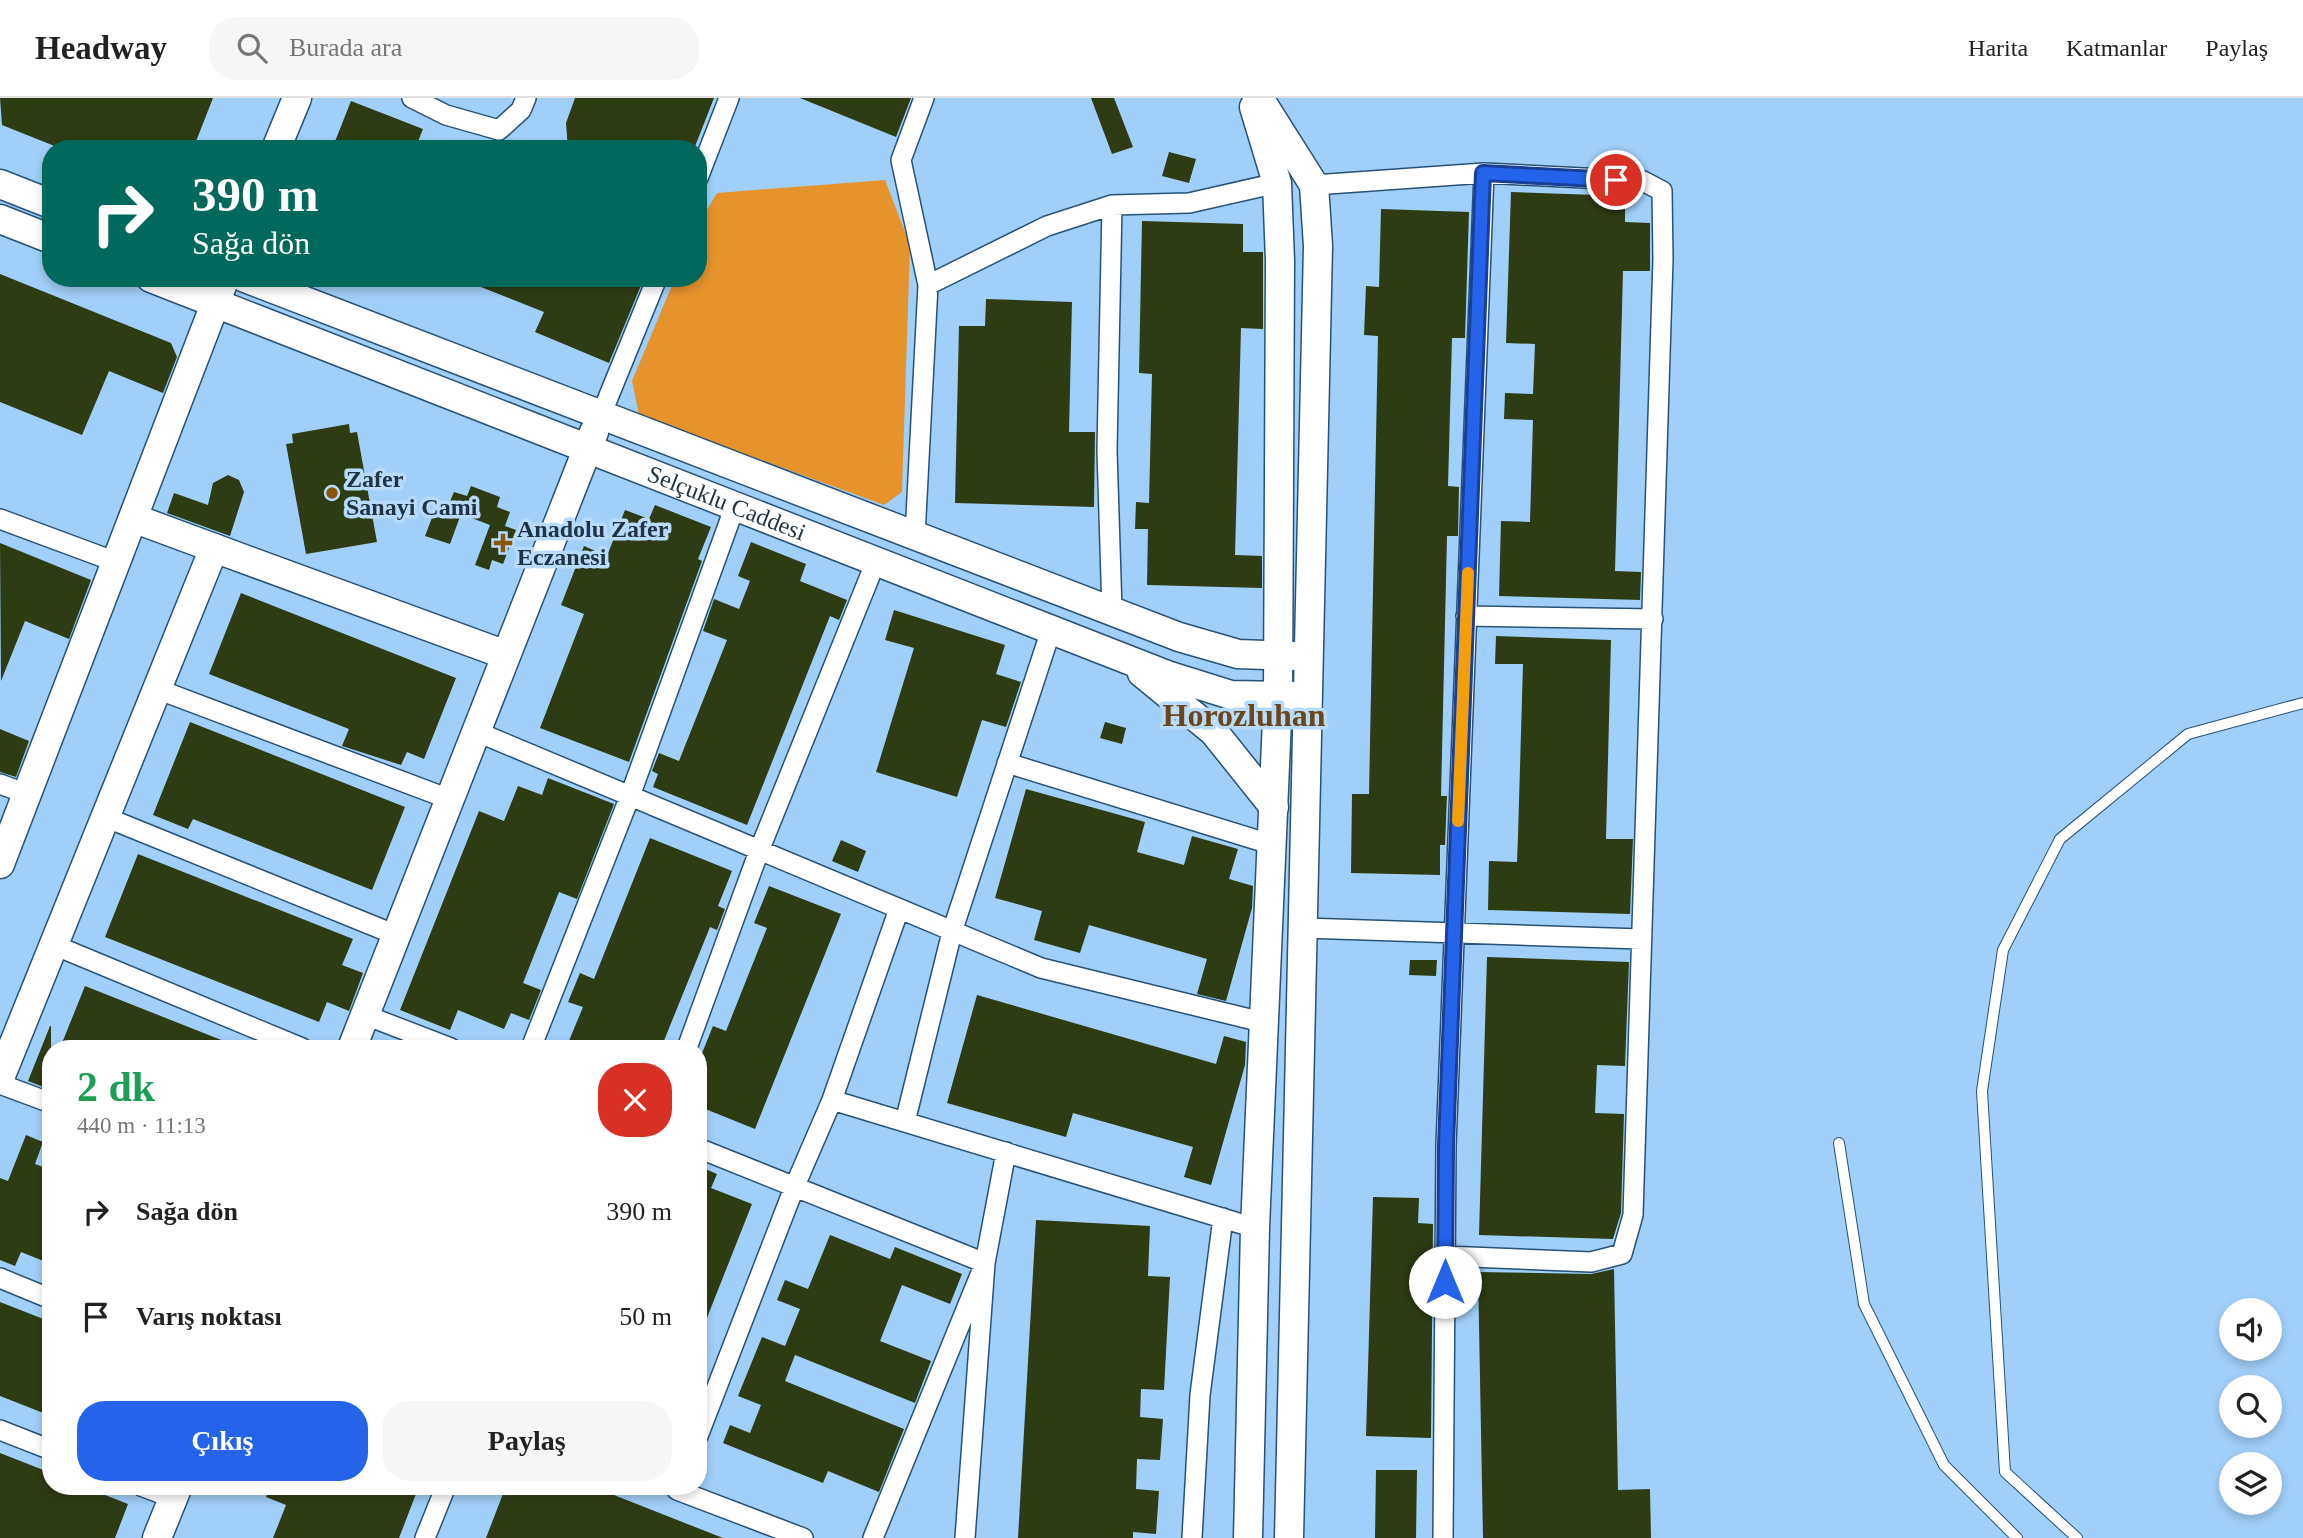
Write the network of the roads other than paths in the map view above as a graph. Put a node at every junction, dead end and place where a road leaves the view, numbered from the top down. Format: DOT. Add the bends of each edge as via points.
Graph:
graph roads {
  1 [pos="297,98"];
  2 [pos="412,98"];
  3 [pos="526,98"];
  4 [pos="729,98"];
  5 [pos="924,98"];
  6 [pos="1252,98"];
  7 [pos="1259,98"];
  8 [pos="280,140"];
  9 [pos="707,155"];
  10 [pos="1483,173"];
  11 [pos="1277,183"];
  12 [pos="0,184"];
  13 [pos="1314,185"];
  14 [pos="42,200"];
  15 [pos="1112,205"];
  16 [pos="0,219"];
  17 [pos="42,235"];
  18 [pos="928,285"];
  19 [pos="199,287"];
  20 [pos="268,287"];
  21 [pos="653,287"];
  22 [pos="220,291"];
  23 [pos="601,415"];
  24 [pos="587,449"];
  25 [pos="735,506"];
  26 [pos="133,518"];
  27 [pos="0,519"];
  28 [pos="915,536"];
  29 [pos="214,548"];
  30 [pos="876,561"];
  31 [pos="116,562"];
  32 [pos="1112,611"];
  33 [pos="1466,616"];
  34 [pos="1653,619"];
  35 [pos="1051,630"];
  36 [pos="506,655"];
  37 [pos="1278,656"];
  38 [pos="1309,656"];
  39 [pos="1124,658"];
  40 [pos="157,689"];
  41 [pos="1278,696"];
  42 [pos="1308,696"];
  43 [pos="2303,703"];
  44 [pos="475,731"];
  45 [pos="1007,763"];
  46 [pos="0,784"];
  47 [pos="27,794"];
  48 [pos="630,796"];
  49 [pos="449,799"];
  50 [pos="1274,807"];
  51 [pos="105,817"];
  52 [pos="1273,845"];
  53 [pos="759,851"];
  54 [pos="0,864"];
  55 [pos="898,909"];
  56 [pos="1304,928"];
  57 [pos="952,932"];
  58 [pos="1454,934"];
  59 [pos="396,935"];
  60 [pos="1641,939"];
  61 [pos="54,945"];
  62 [pos="365,1015"];
  63 [pos="1266,1023"];
  64 [pos="283,1040"];
  65 [pos="355,1040"];
  66 [pos="430,1040"];
  67 [pos="534,1040"];
  68 [pos="690,1040"];
  69 [pos="0,1078"];
  70 [pos="0,1084"];
  71 [pos="42,1100"];
  72 [pos="832,1100"];
  73 [pos="905,1122"];
  74 [pos="1839,1143"];
  75 [pos="707,1152"];
  76 [pos="1006,1152"];
  77 [pos="794,1188"];
  78 [pos="1223,1218"];
  79 [pos="1255,1228"];
  80 [pos="1445,1256"];
  81 [pos="985,1263"];
  82 [pos="0,1278"];
  83 [pos="42,1295"];
  84 [pos="707,1413"];
  85 [pos="0,1430"];
  86 [pos="42,1446"];
  87 [pos="175,1495"];
  88 [pos="442,1495"];
  89 [pos="695,1495"];
  90 [pos="157,1538"];
  91 [pos="425,1538"];
  92 [pos="803,1538"];
  93 [pos="873,1538"];
  94 [pos="965,1538"];
  95 [pos="1192,1538"];
  96 [pos="1248,1538"];
  97 [pos="1289,1538"];
  98 [pos="1443,1538"];
  99 [pos="2017,1538"];
  100 [pos="2077,1538"];
  1 -- 8 [label="street"];
  2 -- 3 [label="street" via="446,115 499,130"];
  4 -- 9 [label="street"];
  5 -- 18 [label="street" via="901,160"];
  6 -- 11 [label="street"];
  7 -- 13 [label="street"];
  10 -- 13 [label="street"];
  10 -- 33 [label="street"];
  10 -- 34 [label="street" via="1643,181 1662,191"];
  11 -- 15 [label="street" via="1189,203"];
  11 -- 37 [label="street"];
  12 -- 14 [label="street"];
  13 -- 38 [label="street" via="1318,246"];
  15 -- 18 [label="street" via="1047,226"];
  15 -- 32 [label="street" via="1107,450"];
  16 -- 17 [label="street"];
  18 -- 28 [label="street"];
  19 -- 22 [label="street, Selçuklu Caddesi"];
  20 -- 23 [label="street, Selçuklu Caddesi"];
  21 -- 23 [label="street"];
  22 -- 24 [label="street, Selçuklu Caddesi"];
  22 -- 26 [label="street"];
  23 -- 24 [label="street"];
  23 -- 28 [label="street, Selçuklu Caddesi"];
  24 -- 25 [label="street, Selçuklu Caddesi"];
  24 -- 36 [label="street"];
  25 -- 30 [label="street, Selçuklu Caddesi"];
  25 -- 48 [label="street"];
  26 -- 29 [label="street"];
  26 -- 31 [label="street"];
  27 -- 31 [label="street"];
  28 -- 32 [label="street, Selçuklu Caddesi"];
  29 -- 36 [label="street"];
  29 -- 40 [label="street"];
  30 -- 35 [label="street, Selçuklu Caddesi"];
  30 -- 53 [label="street"];
  31 -- 47 [label="street"];
  32 -- 37 [label="street, Selçuklu Caddesi" via="1238,654"];
  33 -- 34 [label="street"];
  33 -- 58 [label="street"];
  34 -- 60 [label="street"];
  35 -- 39 [label="street, Selçuklu Caddesi"];
  35 -- 45 [label="street"];
  36 -- 44 [label="street"];
  37 -- 38 [label="street, Selçuklu Caddesi"];
  37 -- 41 [label="street"];
  38 -- 42 [label="street"];
  39 -- 41 [label="street, Selçuklu Caddesi" via="1231,695"];
  39 -- 50 [label="street" via="1214,732"];
  40 -- 49 [label="street"];
  40 -- 51 [label="street"];
  41 -- 42 [label="street, Selçuklu Caddesi"];
  41 -- 50 [label="street"];
  42 -- 56 [label="street"];
  43 -- 100 [label="lane" via="2188,734 2102,804 2060,839 2003,950 1982,1091 2005,1472"];
  44 -- 48 [label="street"];
  44 -- 49 [label="street"];
  45 -- 52 [label="street"];
  45 -- 57 [label="street"];
  46 -- 47 [label="street"];
  47 -- 54 [label="street"];
  48 -- 53 [label="street"];
  48 -- 67 [label="street"];
  49 -- 59 [label="street"];
  50 -- 52 [label="street"];
  51 -- 59 [label="street"];
  51 -- 61 [label="street"];
  52 -- 63 [label="street"];
  53 -- 55 [label="street"];
  53 -- 68 [label="street"];
  55 -- 57 [label="street"];
  55 -- 72 [label="street"];
  56 -- 58 [label="street"];
  56 -- 97 [label="street"];
  57 -- 63 [label="street" via="1041,968"];
  57 -- 73 [label="street"];
  58 -- 60 [label="street"];
  58 -- 80 [label="street"];
  59 -- 62 [label="street"];
  60 -- 80 [label="street" via="1633,1216 1622,1254 1591,1262"];
  61 -- 64 [label="street"];
  61 -- 69 [label="street"];
  62 -- 65 [label="street"];
  62 -- 66 [label="street"];
  63 -- 79 [label="street"];
  70 -- 71 [label="street"];
  72 -- 73 [label="street"];
  72 -- 77 [label="street"];
  73 -- 76 [label="street"];
  74 -- 99 [label="lane" via="1864,1304 1944,1465"];
  75 -- 77 [label="street"];
  76 -- 78 [label="street"];
  76 -- 81 [label="street"];
  77 -- 81 [label="street"];
  77 -- 84 [label="street"];
  78 -- 79 [label="street"];
  78 -- 95 [label="street" via="1200,1395"];
  79 -- 96 [label="street"];
  80 -- 98 [label="street"];
  81 -- 93 [label="street"];
  81 -- 94 [label="street"];
  82 -- 83 [label="street"];
  85 -- 86 [label="street"];
  87 -- 90 [label="street"];
  88 -- 91 [label="street"];
  89 -- 92 [label="street"];
}
